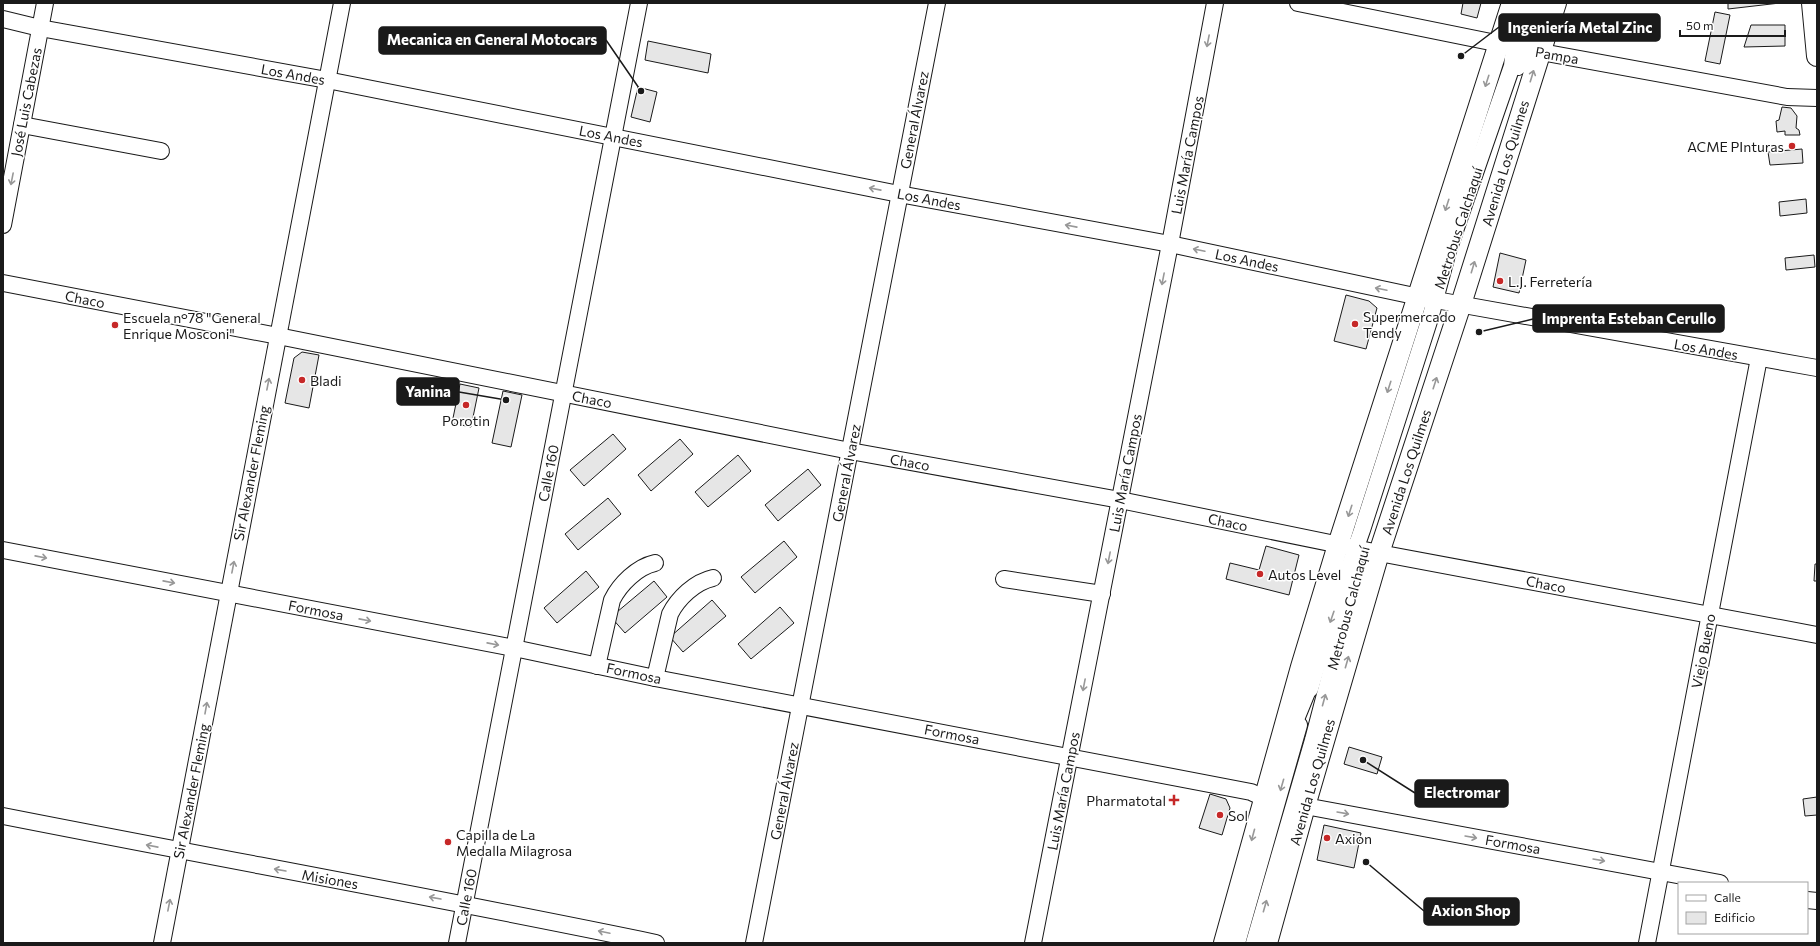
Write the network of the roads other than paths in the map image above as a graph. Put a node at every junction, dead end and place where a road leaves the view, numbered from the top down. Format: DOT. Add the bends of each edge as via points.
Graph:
graph roads {
  1 [pos="45,3"];
  2 [pos="342,3"];
  3 [pos="639,3"];
  4 [pos="937,3"];
  5 [pos="1216,3"];
  6 [pos="1298,3"];
  7 [pos="1512,3"];
  8 [pos="1525,3"];
  9 [pos="1540,3"];
  10 [pos="1556,3"];
  11 [pos="1812,3"];
  12 [pos="3,19"];
  13 [pos="40,28"];
  14 [pos="1519,48"];
  15 [pos="1817,56"];
  16 [pos="327,80"];
  17 [pos="1817,98"];
  18 [pos="22,125"];
  19 [pos="612,137"];
  20 [pos="160,151"];
  21 [pos="899,194"];
  22 [pos="3,225"];
  23 [pos="1170,244"];
  24 [pos="3,283"];
  25 [pos="1440,300"];
  26 [pos="278,336"];
  27 [pos="1759,358"];
  28 [pos="1817,368"];
  29 [pos="564,393"];
  30 [pos="850,451"];
  31 [pos="1120,500"];
  32 [pos="1359,549"];
  33 [pos="3,550"];
  34 [pos="655,563"];
  35 [pos="713,578"];
  36 [pos="1004,579"];
  37 [pos="228,593"];
  38 [pos="1102,594"];
  39 [pos="1710,615"];
  40 [pos="1817,636"];
  41 [pos="514,648"];
  42 [pos="597,666"];
  43 [pos="655,678"];
  44 [pos="1312,680"];
  45 [pos="801,705"];
  46 [pos="1070,757"];
  47 [pos="1264,798"];
  48 [pos="1305,806"];
  49 [pos="3,816"];
  50 [pos="180,851"];
  51 [pos="1660,872"];
  52 [pos="1715,882"];
  53 [pos="465,904"];
  54 [pos="162,943"];
  55 [pos="457,943"];
  56 [pos="656,943"];
  57 [pos="754,943"];
  58 [pos="1033,943"];
  59 [pos="1224,943"];
  60 [pos="1237,943"];
  61 [pos="1254,943"];
  62 [pos="1267,943"];
  63 [pos="1647,943"];
  1 -- 13 [label="street, José Luis Cabezas"];
  2 -- 16 [label="street, Sir Alexander Fleming"];
  3 -- 19 [label="street, Calle 160"];
  4 -- 21 [label="street, General Álvarez"];
  5 -- 23 [label="street, Luis María Campos, one-way"];
  6 -- 14 [label="street, Pampa"];
  7 -- 14 [label="main road, Avenida Los Quilmes"];
  8 -- 14 [label="street" via="1516,32"];
  9 -- 14 [label="street"];
  10 -- 14 [label="main road, Avenida Los Quilmes"];
  11 -- 15 [label="main road"];
  12 -- 13 [label="street, Los Andes"];
  13 -- 16 [label="street, Los Andes"];
  13 -- 18 [label="street, José Luis Cabezas"];
  14 -- 17 [label="street, Pampa" via="1787,96"];
  14 -- 25 [label="main road, Avenida Los Quilmes, one-way"];
  25 -- 14 [label="main road, Avenida Los Quilmes, one-way"];
  16 -- 19 [label="street, Los Andes"];
  16 -- 26 [label="street, Sir Alexander Fleming"];
  18 -- 20 [label="street"];
  18 -- 22 [label="street, José Luis Cabezas, one-way"];
  21 -- 19 [label="street, Los Andes, one-way"];
  19 -- 29 [label="street, Calle 160"];
  23 -- 21 [label="street, Los Andes, one-way"];
  21 -- 30 [label="street, General Álvarez"];
  25 -- 23 [label="street, Los Andes, one-way"];
  23 -- 31 [label="street, Luis María Campos, one-way"];
  24 -- 26 [label="street, Chaco"];
  25 -- 27 [label="street, Los Andes"];
  25 -- 32 [label="main road, Avenida Los Quilmes, one-way"];
  32 -- 25 [label="main road, Avenida Los Quilmes, one-way"];
  26 -- 29 [label="street, Chaco"];
  37 -- 26 [label="street, Sir Alexander Fleming, one-way"];
  27 -- 28 [label="street, Los Andes"];
  27 -- 39 [label="street, Viejo Bueno"];
  29 -- 30 [label="street, Chaco"];
  29 -- 41 [label="street, Calle 160"];
  30 -- 31 [label="street, Chaco"];
  30 -- 45 [label="street, General Álvarez"];
  31 -- 32 [label="street, Chaco"];
  31 -- 38 [label="street, Luis María Campos, one-way"];
  32 -- 39 [label="street, Chaco"];
  32 -- 44 [label="street, Metrobus Calchaquí, one-way" via="1327,631"];
  32 -- 47 [label="main road, Avenida Los Quilmes"];
  48 -- 32 [label="main road, Avenida Los Quilmes, one-way"];
  61 -- 32 [label="street, Metrobus Calchaquí, one-way" via="1313,740"];
  33 -- 37 [label="street, Formosa, one-way"];
  34 -- 42 [label="street" via="646,565 616,591"];
  35 -- 43 [label="street" via="704,580 691,589 674,605"];
  36 -- 38 [label="street"];
  37 -- 41 [label="street, Formosa, one-way"];
  50 -- 37 [label="street, Sir Alexander Fleming, one-way"];
  38 -- 46 [label="street, Luis María Campos, one-way"];
  39 -- 40 [label="street, Chaco"];
  39 -- 51 [label="street, Viejo Bueno"];
  41 -- 42 [label="street, Formosa"];
  41 -- 53 [label="street, Calle 160"];
  42 -- 43 [label="street, Formosa"];
  43 -- 45 [label="street, Formosa"];
  44 -- 47 [label="street, Metrobus Calchaquí"];
  44 -- 60 [label="street, Metrobus Calchaquí, one-way"];
  45 -- 46 [label="street, Formosa"];
  45 -- 57 [label="street, General Álvarez"];
  46 -- 47 [label="street, Formosa" via="1251,792"];
  46 -- 58 [label="street, Luis María Campos"];
  47 -- 59 [label="main road, Avenida Los Quilmes, one-way"];
  48 -- 51 [label="street, Formosa, one-way"];
  48 -- 62 [label="main road, Avenida Los Quilmes"];
  50 -- 49 [label="street, Misiones, one-way"];
  53 -- 50 [label="street, Misiones, one-way"];
  54 -- 50 [label="street, Sir Alexander Fleming, one-way"];
  51 -- 52 [label="street, Formosa"];
  51 -- 63 [label="street, Viejo Bueno"];
  53 -- 55 [label="street, Calle 160"];
  56 -- 53 [label="street, Misiones, one-way"];
}
